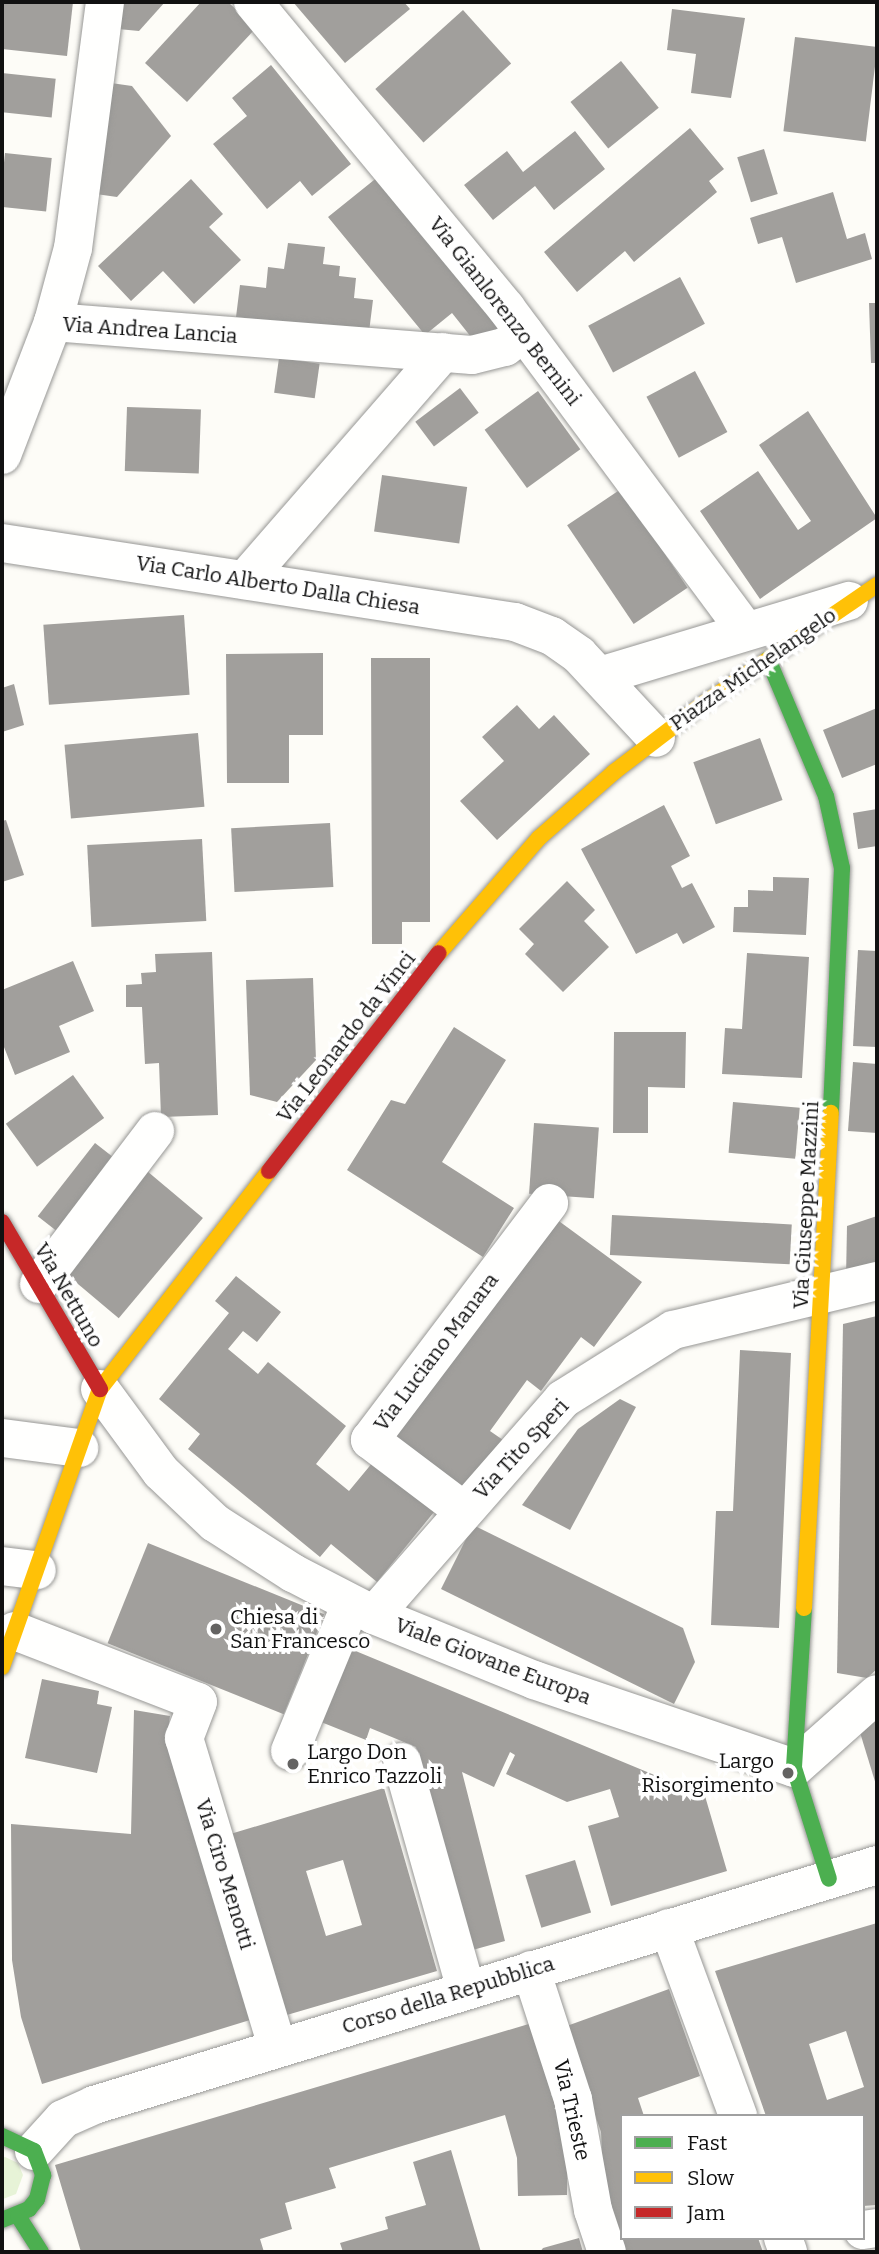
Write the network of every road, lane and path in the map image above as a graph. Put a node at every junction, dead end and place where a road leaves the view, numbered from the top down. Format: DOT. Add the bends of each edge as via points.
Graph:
graph roads {
  1 [pos="105,2"];
  2 [pos="253,2"];
  3 [pos="52,322"];
  4 [pos="524,332"];
  5 [pos="443,352"];
  6 [pos="2,455"];
  7 [pos="2,543"];
  8 [pos="245,580"];
  9 [pos="864,593"];
  10 [pos="552,636"];
  11 [pos="756,644"];
  12 [pos="600,676"];
  13 [pos="656,738"];
  14 [pos="155,1131"];
  15 [pos="549,1203"];
  16 [pos="2,1222"];
  17 [pos="877,1281"];
  18 [pos="38,1284"];
  19 [pos="823,1297"];
  20 [pos="100,1390"];
  21 [pos="2,1438"];
  22 [pos="79,1448"];
  23 [pos="464,1511"];
  24 [pos="19,1568"];
  25 [pos="363,1609"];
  26 [pos="15,1631"];
  27 [pos="2,1667"];
  28 [pos="877,1694"];
  29 [pos="290,1751"];
  30 [pos="402,1762"];
  31 [pos="794,1768"];
  32 [pos="877,1865"];
  33 [pos="829,1880"];
  34 [pos="669,1928"];
  35 [pos="531,1970"];
  36 [pos="466,1989"];
  37 [pos="277,2047"];
  38 [pos="737,2114"];
  39 [pos="10,2138"];
  40 [pos="18,2216"];
  41 [pos="2,2220"];
  42 [pos="41,2252"];
  43 [pos="607,2252"];
  1 -- 3 [label="street, Via Andrea Lancia" via="73,248"];
  2 -- 4 [label="street, Via Gianlorenzo Bernini"];
  3 -- 5 [label="street, Via Andrea Lancia"];
  3 -- 6 [label="street"];
  4 -- 5 [label="street, Via Andrea Lancia" via="494,352"];
  4 -- 11 [label="street, Via Gianlorenzo Bernini"];
  5 -- 8 [label="street"];
  7 -- 8 [label="street, Via Carlo Alberto Dalla Chiesa"];
  8 -- 10 [label="street, Via Carlo Alberto Dalla Chiesa" via="503,620"];
  9 -- 11 [label="street, Piazza Michelangelo"];
  10 -- 12 [label="street, Piazza Michelangelo"];
  11 -- 12 [label="street, Piazza Michelangelo"];
  11 -- 13 [label="street, Piazza Michelangelo"];
  11 -- 19 [label="street, Via Giuseppe Mazzini" via="826,796 842,868"];
  12 -- 13 [label="street, Piazza Michelangelo"];
  13 -- 20 [label="street, Via Leonardo da Vinci" via="547,831 474,909"];
  14 -- 18 [label="street"];
  15 -- 23 [label="street, Via Luciano Manara" via="370,1440"];
  16 -- 18 [label="street, Via Nettuno"];
  17 -- 19 [label="street, Via Tito Speri"];
  18 -- 20 [label="street, Via Nettuno"];
  19 -- 23 [label="street, Via Tito Speri" via="673,1330 564,1399"];
  19 -- 31 [label="street, Via Giuseppe Mazzini"];
  20 -- 22 [label="street, Via Leonardo da Vinci"];
  20 -- 25 [label="street, Viale Giovane Europa" via="157,1467 194,1506 273,1561"];
  21 -- 22 [label="street"];
  22 -- 24 [label="street, Via Leonardo da Vinci"];
  23 -- 25 [label="street, Via Tito Speri"];
  24 -- 26 [label="street, Via Leonardo da Vinci"];
  25 -- 29 [label="street, Via Tito Speri"];
  25 -- 31 [label="street, Viale Giovane Europa" via="534,1680"];
  26 -- 27 [label="street, Via Leonardo da Vinci"];
  26 -- 37 [label="street, Via Ciro Menotti" via="198,1702 184,1738"];
  28 -- 31 [label="street"];
  30 -- 36 [label="street"];
  31 -- 33 [label="street"];
  32 -- 33 [label="street, Corso della Repubblica"];
  33 -- 34 [label="street, Corso della Repubblica"];
  34 -- 35 [label="street, Corso della Repubblica"];
  34 -- 38 [label="street"];
  35 -- 36 [label="street, Corso della Repubblica"];
  35 -- 43 [label="street, Via Trieste" via="573,2099 593,2210"];
  36 -- 37 [label="street, Corso della Repubblica"];
  37 -- 39 [label="street, Corso della Repubblica" via="77,2111 51,2129"];
  39 -- 40 [label="street" via="43,2175 29,2209"];
  40 -- 41 [label="street"];
  40 -- 42 [label="street"];
}
